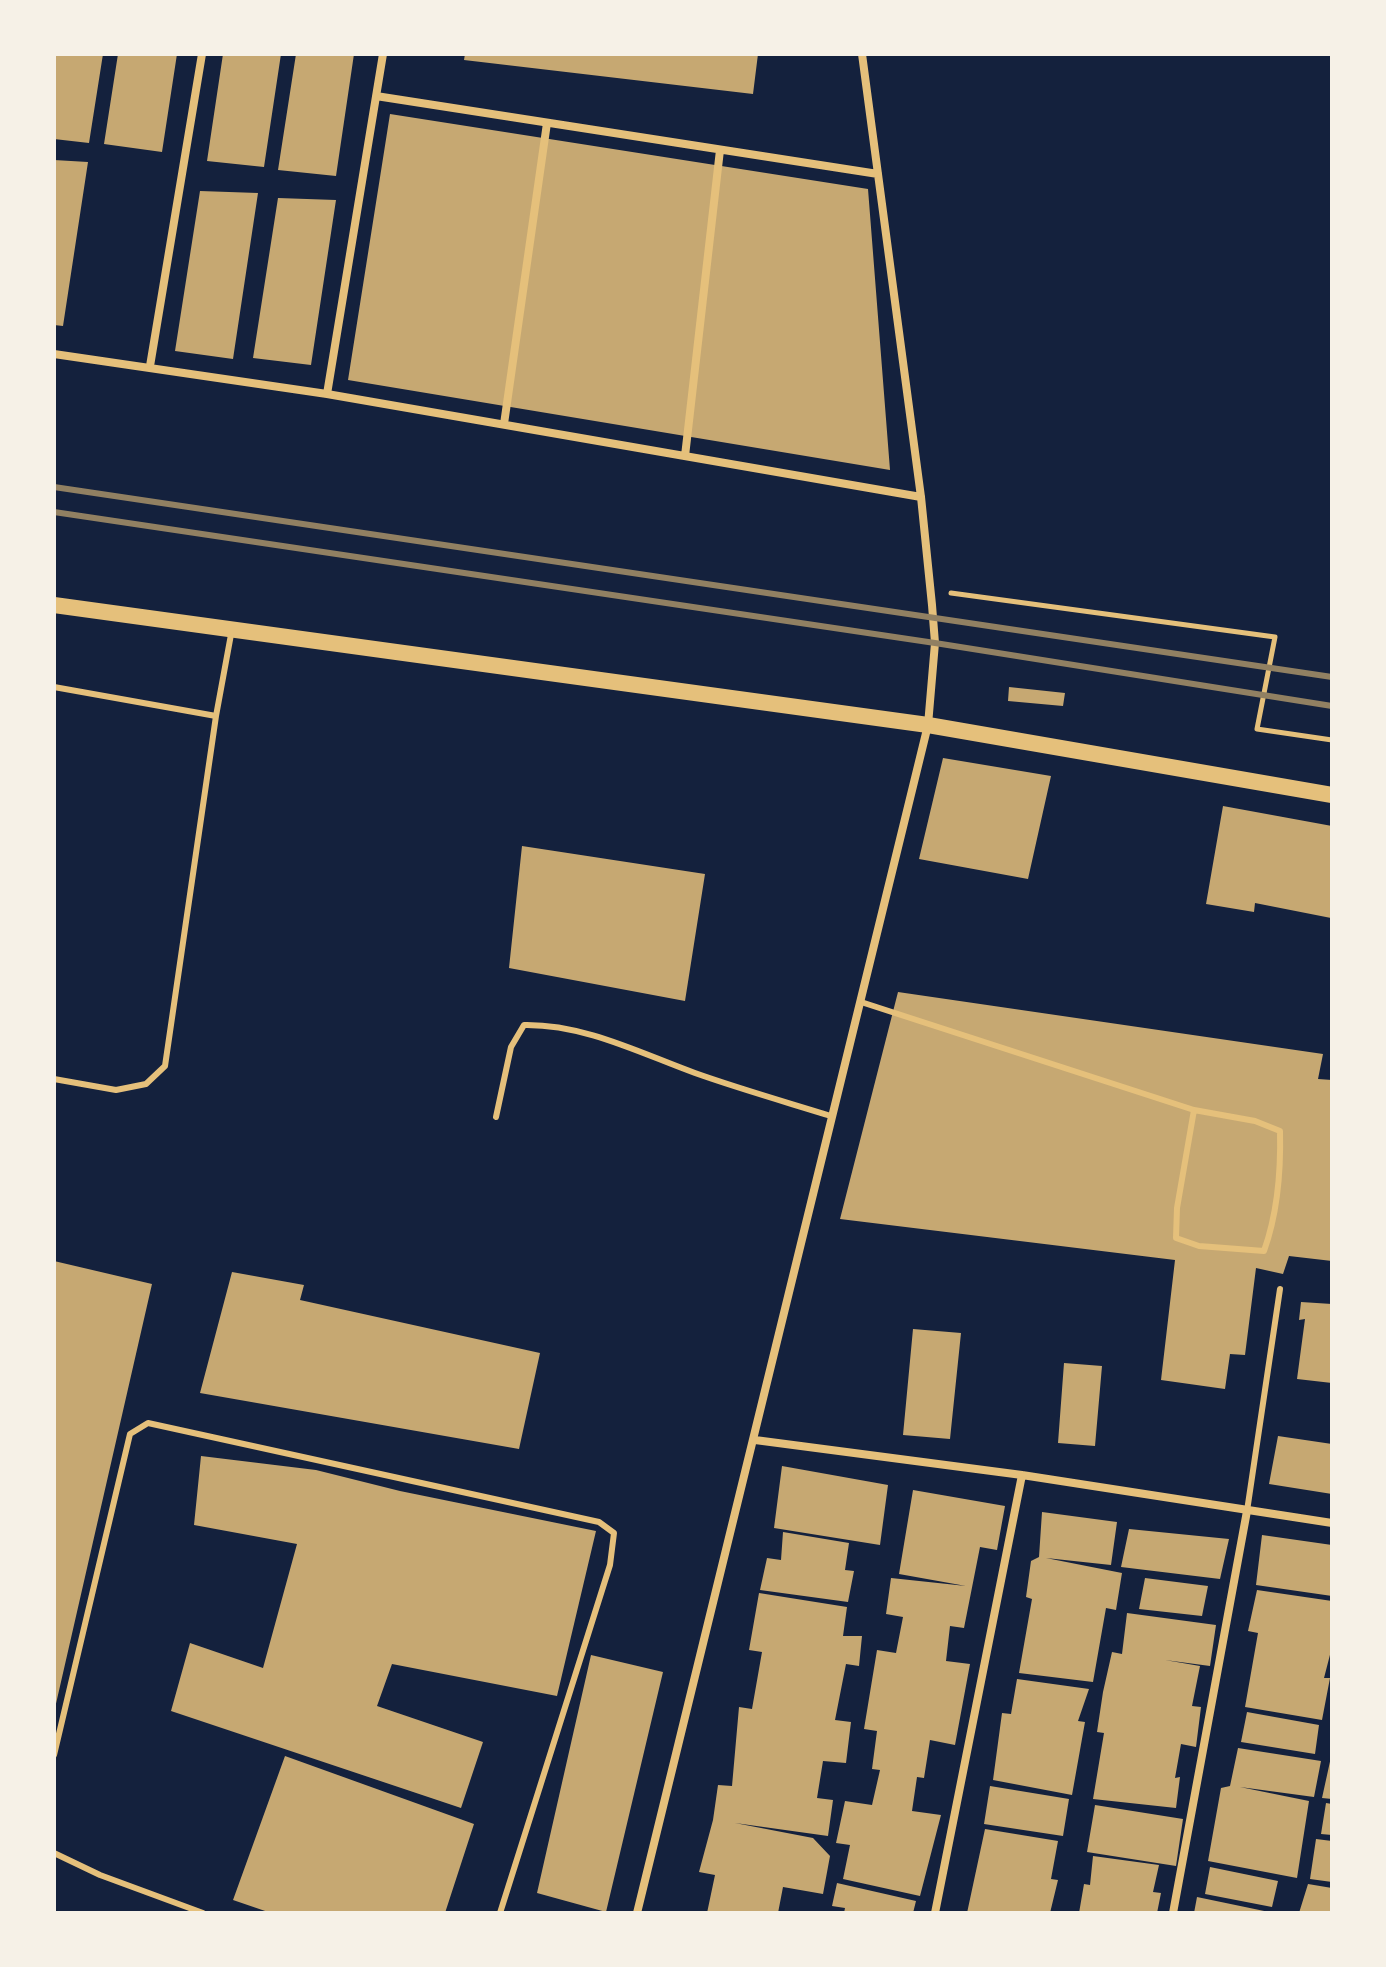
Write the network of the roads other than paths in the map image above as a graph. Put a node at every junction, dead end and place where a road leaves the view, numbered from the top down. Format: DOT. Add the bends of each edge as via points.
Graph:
graph roads {
  1 [pos="202,54"];
  2 [pos="383,54"];
  3 [pos="862,54"];
  4 [pos="376,96"];
  5 [pos="547,123"];
  6 [pos="720,150"];
  7 [pos="878,174"];
  8 [pos="54,354"];
  9 [pos="150,366"];
  10 [pos="327,394"];
  11 [pos="504,424"];
  12 [pos="685,456"];
  13 [pos="921,497"];
  14 [pos="54,605"];
  15 [pos="232,629"];
  16 [pos="54,687"];
  17 [pos="216,716"];
  18 [pos="928,725"];
  19 [pos="1332,795"];
  20 [pos="861,1002"];
  21 [pos="54,1079"];
  22 [pos="1194,1110"];
  23 [pos="831,1116"];
  24 [pos="496,1117"];
  25 [pos="1280,1289"];
  26 [pos="755,1440"];
  27 [pos="1022,1475"];
  28 [pos="1247,1511"];
  29 [pos="1332,1523"];
  30 [pos="54,1755"];
  31 [pos="54,1853"];
  32 [pos="203,1913"];
  33 [pos="500,1913"];
  34 [pos="637,1913"];
  35 [pos="935,1913"];
  36 [pos="1173,1913"];
  1 -- 9 [label="street"];
  2 -- 4 [label="street"];
  3 -- 7 [label="street"];
  4 -- 5 [label="street"];
  4 -- 10 [label="street"];
  5 -- 6 [label="street"];
  5 -- 11 [label="street"];
  6 -- 7 [label="street"];
  6 -- 12 [label="street"];
  7 -- 13 [label="street"];
  8 -- 9 [label="street"];
  9 -- 10 [label="street"];
  10 -- 11 [label="street"];
  11 -- 12 [label="street"];
  12 -- 13 [label="street"];
  13 -- 18 [label="street" via="935,643"];
  14 -- 15 [label="main road"];
  15 -- 17 [label="lane"];
  15 -- 18 [label="main road"];
  16 -- 17 [label="lane"];
  17 -- 21 [label="lane" via="165,1066 146,1084 116,1090"];
  18 -- 19 [label="main road"];
  18 -- 20 [label="street"];
  20 -- 22 [label="lane"];
  20 -- 23 [label="street"];
  22 -- 22 [label="lane" via="1280,1131 1274,1223 1264,1251 1199,1246 1176,1238"];
  23 -- 24 [label="lane" via="552,1024 524,1025 511,1047"];
  23 -- 26 [label="street"];
  25 -- 28 [label="lane"];
  26 -- 27 [label="street"];
  26 -- 34 [label="street"];
  27 -- 28 [label="street"];
  27 -- 35 [label="street"];
  28 -- 29 [label="street"];
  28 -- 36 [label="street"];
  30 -- 33 [label="lane" via="130,1434 148,1423 599,1522 614,1533 610,1565"];
  31 -- 32 [label="lane"];
}
